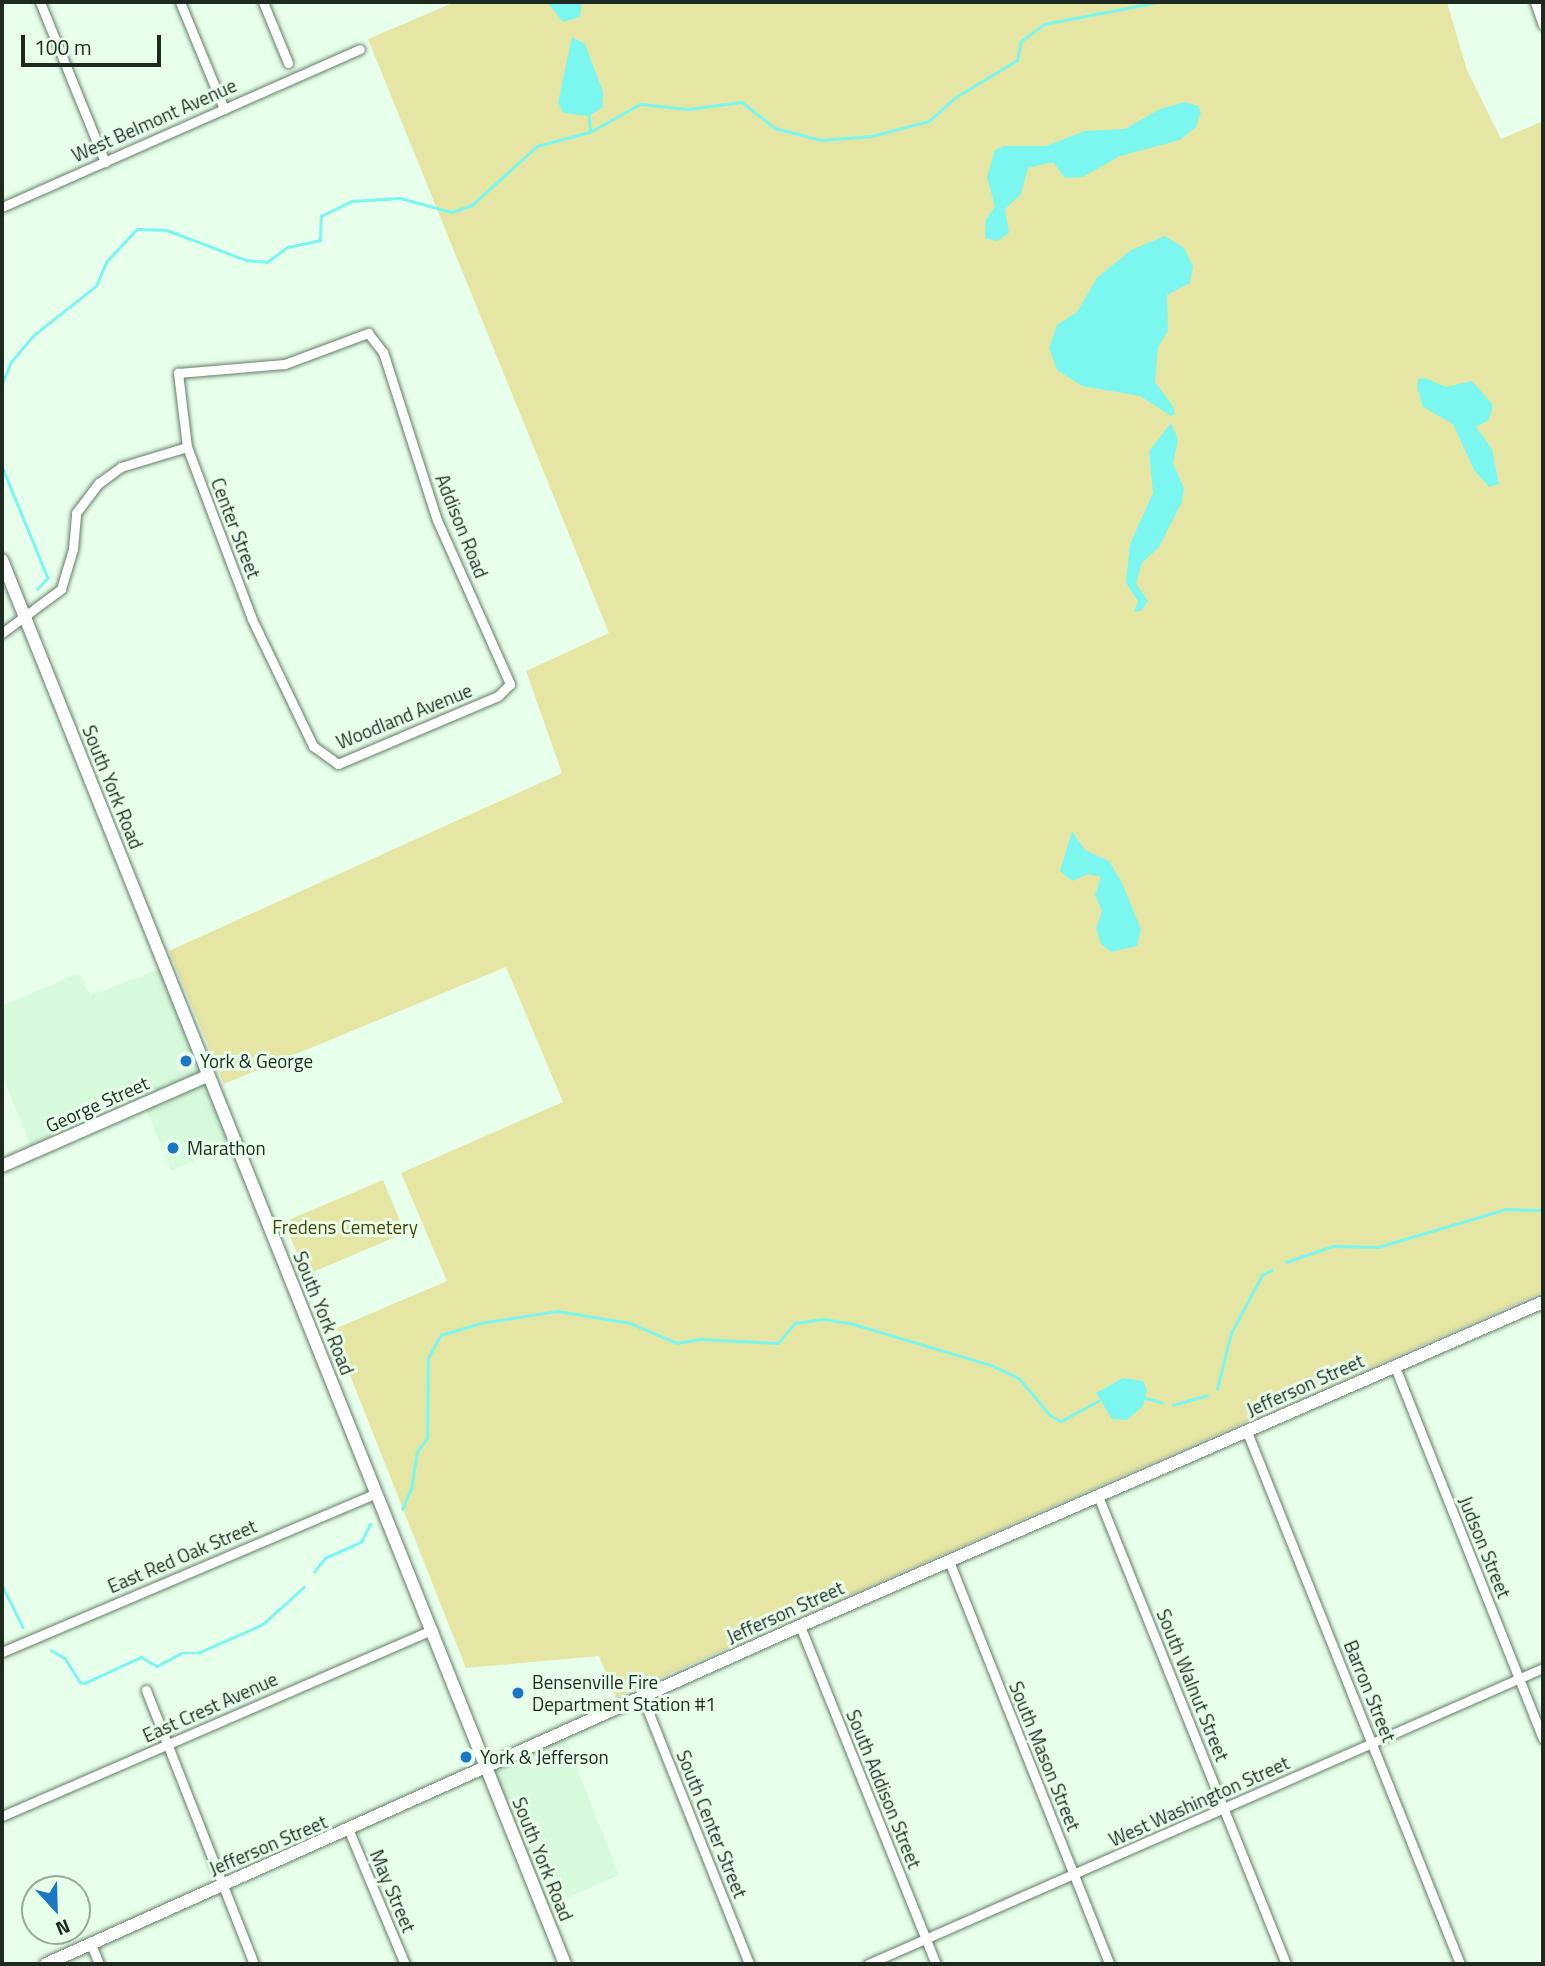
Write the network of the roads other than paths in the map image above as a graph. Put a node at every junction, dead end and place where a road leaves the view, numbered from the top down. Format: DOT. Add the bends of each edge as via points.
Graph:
graph roads {
  1 [pos="40,2"];
  2 [pos="180,2"];
  3 [pos="263,2"];
  4 [pos="1535,2"];
  5 [pos="1543,25"];
  6 [pos="360,49"];
  7 [pos="288,63"];
  8 [pos="224,109"];
  9 [pos="104,162"];
  10 [pos="2,207"];
  11 [pos="241,370"];
  12 [pos="187,447"];
  13 [pos="2,560"];
  14 [pos="25,617"];
  15 [pos="2,633"];
  16 [pos="509,687"];
  17 [pos="313,746"];
  18 [pos="207,1076"];
  19 [pos="2,1167"];
  20 [pos="1543,1302"];
  21 [pos="1395,1367"];
  22 [pos="1247,1432"];
  23 [pos="376,1493"];
  24 [pos="1098,1496"];
  25 [pos="949,1561"];
  26 [pos="800,1626"];
  27 [pos="432,1630"];
  28 [pos="2,1652"];
  29 [pos="1543,1668"];
  30 [pos="1519,1679"];
  31 [pos="146,1689"];
  32 [pos="642,1696"];
  33 [pos="1543,1739"];
  34 [pos="169,1744"];
  35 [pos="1372,1744"];
  36 [pos="485,1767"];
  37 [pos="1224,1809"];
  38 [pos="2,1816"];
  39 [pos="349,1831"];
  40 [pos="1074,1874"];
  41 [pos="226,1884"];
  42 [pos="925,1939"];
  43 [pos="91,1944"];
  44 [pos="89,1945"];
  45 [pos="46,1964"];
  46 [pos="99,1964"];
  47 [pos="254,1964"];
  48 [pos="405,1964"];
  49 [pos="565,1964"];
  50 [pos="749,1964"];
  51 [pos="868,1964"];
  52 [pos="936,1964"];
  53 [pos="1109,1964"];
  54 [pos="1286,1964"];
  55 [pos="1460,1964"];
  1 -- 9 [label="street"];
  2 -- 8 [label="street"];
  3 -- 7 [label="street"];
  4 -- 5 [label="street"];
  6 -- 8 [label="street, West Belmont Avenue"];
  8 -- 9 [label="street, West Belmont Avenue"];
  9 -- 10 [label="street, West Belmont Avenue"];
  11 -- 12 [label="street, Center Street" via="178,373"];
  11 -- 16 [label="street, Addison Road" via="285,364 368,333 377,338 437,520 510,675"];
  12 -- 14 [label="street" via="121,467 99,483 76,513 74,549 61,589"];
  12 -- 17 [label="street, Center Street" via="252,620"];
  13 -- 14 [label="street, South York Road"];
  14 -- 15 [label="street"];
  14 -- 18 [label="street, South York Road"];
  16 -- 17 [label="street, Woodland Avenue" via="498,696 338,764"];
  18 -- 19 [label="street, George Street"];
  18 -- 23 [label="street, South York Road"];
  20 -- 21 [label="street, Jefferson Street"];
  21 -- 22 [label="street, Jefferson Street"];
  21 -- 30 [label="street, Judson Street"];
  22 -- 24 [label="street, Jefferson Street"];
  22 -- 35 [label="street, Barron Street"];
  23 -- 27 [label="street, South York Road"];
  23 -- 28 [label="street, East Red Oak Street"];
  24 -- 25 [label="street, Jefferson Street"];
  24 -- 37 [label="street, South Walnut Street"];
  25 -- 26 [label="street, Jefferson Street"];
  25 -- 40 [label="street, South Mason Street"];
  26 -- 32 [label="street, Jefferson Street"];
  26 -- 42 [label="street, South Addison Street"];
  27 -- 34 [label="street, East Crest Avenue"];
  27 -- 36 [label="street, South York Road"];
  29 -- 30 [label="street, West Washington Street"];
  30 -- 33 [label="street, Judson Street"];
  30 -- 35 [label="street, West Washington Street"];
  31 -- 34 [label="street"];
  32 -- 36 [label="street, Jefferson Street"];
  32 -- 50 [label="street, South Center Street"];
  34 -- 38 [label="street, East Crest Avenue"];
  34 -- 41 [label="street"];
  35 -- 37 [label="street, West Washington Street"];
  35 -- 55 [label="street, Barron Street"];
  36 -- 39 [label="street, Jefferson Street"];
  36 -- 49 [label="street, South York Road"];
  37 -- 40 [label="street, West Washington Street"];
  37 -- 54 [label="street, South Walnut Street"];
  39 -- 41 [label="street, Jefferson Street"];
  39 -- 48 [label="street, May Street"];
  40 -- 42 [label="street, West Washington Street"];
  40 -- 53 [label="street, South Mason Street"];
  41 -- 43 [label="street, Jefferson Street"];
  41 -- 47 [label="street"];
  42 -- 51 [label="street, West Washington Street"];
  42 -- 52 [label="street, South Addison Street"];
  43 -- 46 [label="street"];
  44 -- 45 [label="street, Jefferson Street"];
}
